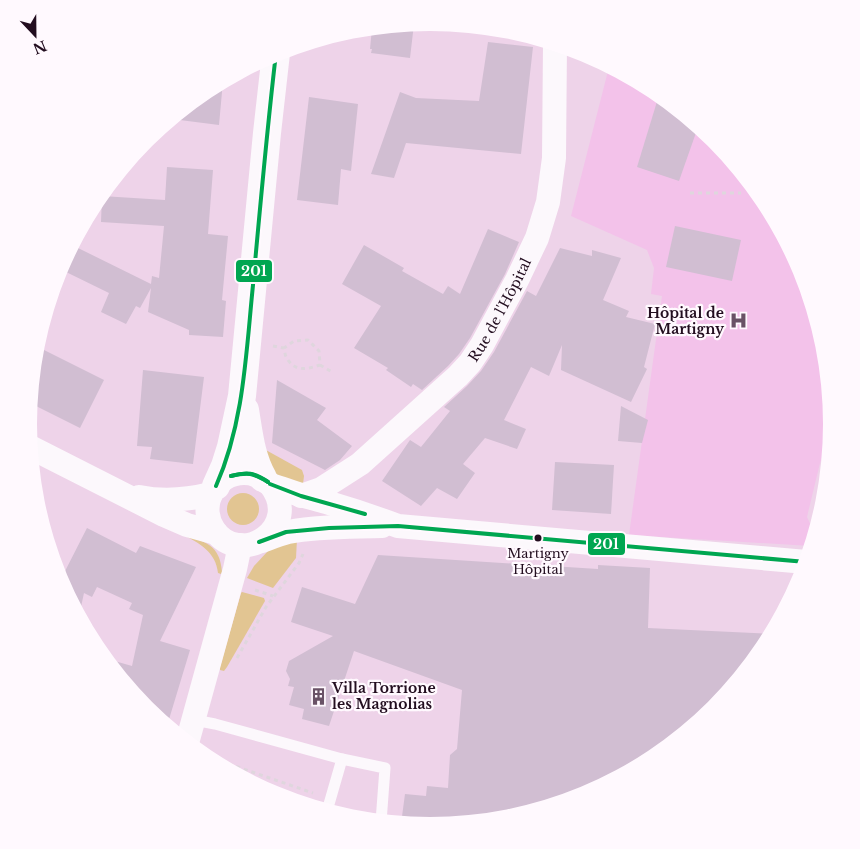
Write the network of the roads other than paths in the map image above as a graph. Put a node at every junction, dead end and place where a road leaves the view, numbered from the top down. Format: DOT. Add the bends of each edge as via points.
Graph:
graph roads {
  1 [pos="555,52"];
  2 [pos="275,63"];
  3 [pos="242,396"];
  4 [pos="38,451"];
  5 [pos="360,464"];
  6 [pos="267,481"];
  7 [pos="213,490"];
  8 [pos="122,494"];
  9 [pos="301,496"];
  10 [pos="339,506"];
  11 [pos="277,524"];
  12 [pos="398,526"];
  13 [pos="216,533"];
  14 [pos="249,543"];
  15 [pos="798,561"];
  16 [pos="194,720"];
  17 [pos="189,735"];
  18 [pos="342,759"];
  19 [pos="329,804"];
  20 [pos="382,814"];
  1 -- 5 [label="street, Rue de l'Hôpital" via="554,158 548,202 537,238 470,363"];
  2 -- 3 [label="street"];
  3 -- 6 [label="street" via="253,457"];
  3 -- 7 [label="street" via="231,447"];
  4 -- 8 [label="street"];
  5 -- 9 [label="street, Rue de l'Hôpital" via="321,489"];
  5 -- 10 [label="street"];
  6 -- 7 [label="street" via="250,473 236,474 226,477"];
  6 -- 9 [label="street"];
  6 -- 11 [label="street" via="280,503"];
  7 -- 8 [label="street" via="190,499 153,500"];
  7 -- 13 [label="street" via="208,513"];
  8 -- 13 [label="street" via="180,522"];
  9 -- 10 [label="street"];
  10 -- 11 [label="street" via="324,516"];
  10 -- 12 [label="street"];
  11 -- 14 [label="street" via="268,536"];
  12 -- 14 [label="street" via="286,532"];
  12 -- 15 [label="street"];
  13 -- 14 [label="street" via="227,541"];
  14 -- 16 [label="street" via="235,569"];
  16 -- 17 [label="street"];
  16 -- 18 [label="lane"];
  18 -- 19 [label="lane"];
  18 -- 20 [label="lane" via="385,768"];
}
